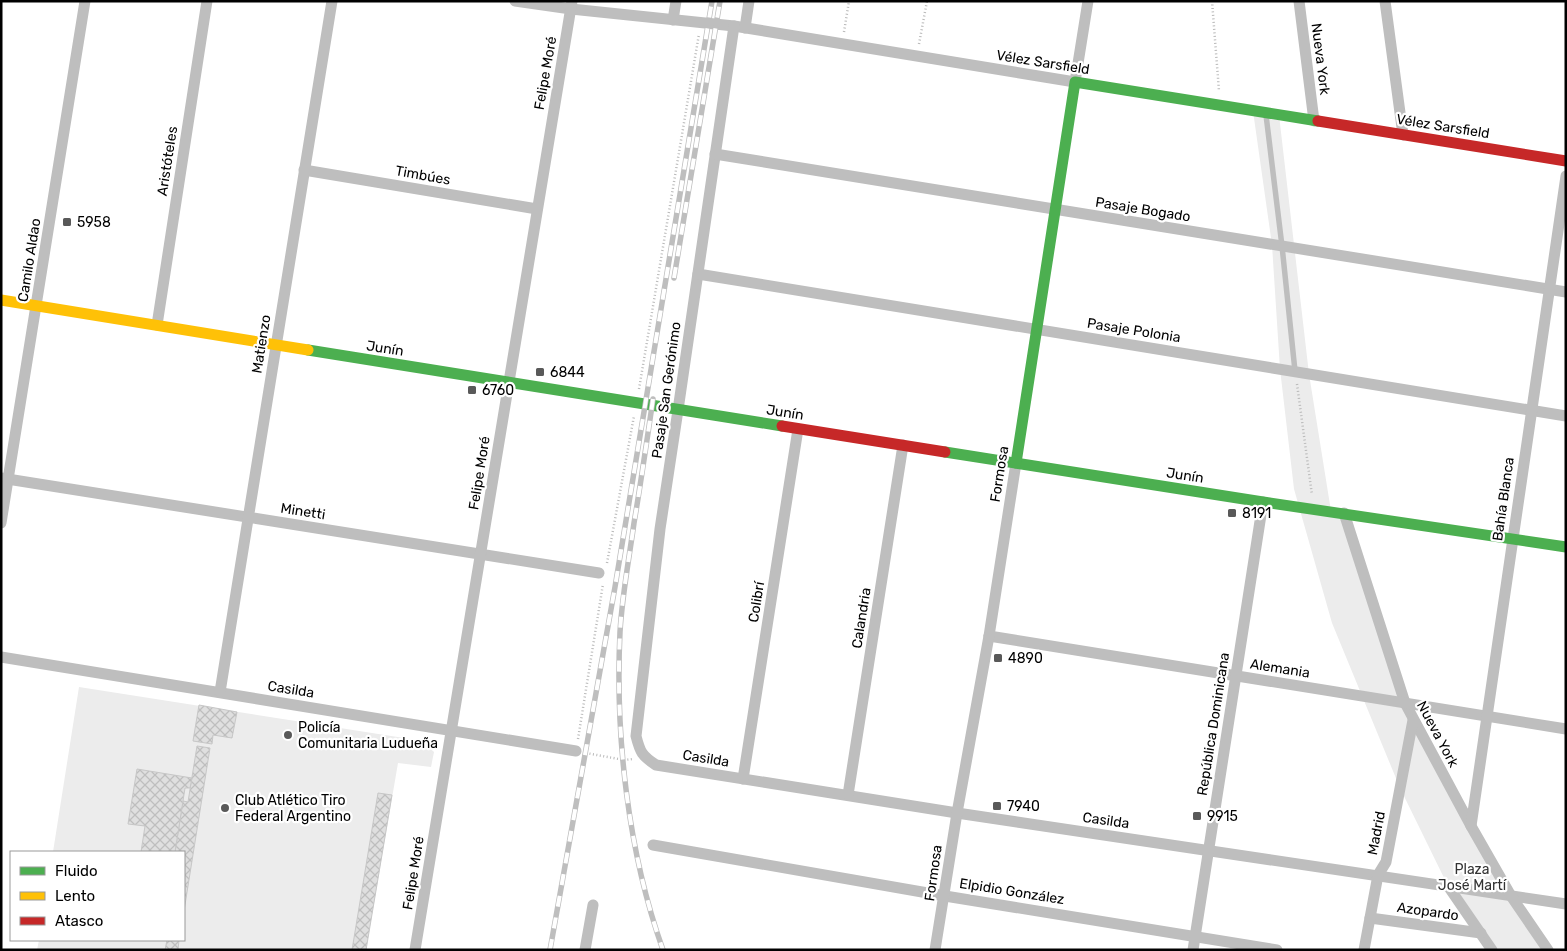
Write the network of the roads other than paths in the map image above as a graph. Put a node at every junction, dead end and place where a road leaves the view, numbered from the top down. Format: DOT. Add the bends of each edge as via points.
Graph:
graph roads {
  1 [pos="86,1"];
  2 [pos="207,1"];
  3 [pos="332,1"];
  4 [pos="515,1"];
  5 [pos="676,1"];
  6 [pos="750,1"];
  7 [pos="1088,1"];
  8 [pos="1299,1"];
  9 [pos="1385,1"];
  10 [pos="572,5"];
  11 [pos="673,20"];
  12 [pos="739,27"];
  13 [pos="1076,82"];
  14 [pos="1265,113"];
  15 [pos="1314,120"];
  16 [pos="1403,135"];
  17 [pos="715,154"];
  18 [pos="1566,161"];
  19 [pos="304,170"];
  20 [pos="1566,176"];
  21 [pos="537,209"];
  22 [pos="1056,210"];
  23 [pos="1282,246"];
  24 [pos="698,274"];
  25 [pos="1549,289"];
  26 [pos="1566,292"];
  27 [pos="1,300"];
  28 [pos="36,306"];
  29 [pos="157,325"];
  30 [pos="1037,329"];
  31 [pos="276,346"];
  32 [pos="1295,371"];
  33 [pos="509,382"];
  34 [pos="678,410"];
  35 [pos="1532,410"];
  36 [pos="1566,416"];
  37 [pos="798,429"];
  38 [pos="903,446"];
  39 [pos="1016,463"];
  40 [pos="5,478"];
  41 [pos="1263,502"];
  42 [pos="1344,513"];
  43 [pos="248,517"];
  44 [pos="1,523"];
  45 [pos="1513,538"];
  46 [pos="1566,547"];
  47 [pos="480,554"];
  48 [pos="603,574"];
  49 [pos="989,636"];
  50 [pos="1,657"];
  51 [pos="1236,676"];
  52 [pos="220,692"];
  53 [pos="1405,703"];
  54 [pos="1487,717"];
  55 [pos="1413,720"];
  56 [pos="452,730"];
  57 [pos="1566,730"];
  58 [pos="576,751"];
  59 [pos="644,757"];
  60 [pos="743,779"];
  61 [pos="848,796"];
  62 [pos="957,813"];
  63 [pos="1471,826"];
  64 [pos="653,845"];
  65 [pos="1209,850"];
  66 [pos="1378,875"];
  67 [pos="1448,886"];
  68 [pos="945,896"];
  69 [pos="1511,896"];
  70 [pos="1566,904"];
  71 [pos="593,905"];
  72 [pos="1370,918"];
  73 [pos="1481,934"];
  74 [pos="1195,936"];
  75 [pos="1550,949"];
  76 [pos="415,950"];
  77 [pos="585,950"];
  78 [pos="935,950"];
  79 [pos="1193,950"];
  80 [pos="1277,950"];
  81 [pos="1364,950"];
  82 [pos="1492,950"];
  1 -- 28 [label="street, Camilo Aldao"];
  2 -- 29 [label="street, Aristóteles"];
  3 -- 19 [label="street, Matienzo"];
  4 -- 10 [label="street, Vélez Sarsfield"];
  5 -- 11 [label="street"];
  6 -- 12 [label="street, Pasaje San Gerónimo"];
  7 -- 13 [label="street, Formosa"];
  8 -- 15 [label="street, Nueva York"];
  9 -- 16 [label="street"];
  10 -- 11 [label="street, Vélez Sarsfield"];
  10 -- 21 [label="street, Felipe Moré"];
  11 -- 12 [label="street, Vélez Sarsfield"];
  12 -- 13 [label="street, Vélez Sarsfield"];
  12 -- 17 [label="street, Pasaje San Gerónimo"];
  13 -- 14 [label="main road, Vélez Sarsfield"];
  13 -- 22 [label="main road, Formosa"];
  14 -- 15 [label="main road, Vélez Sarsfield"];
  14 -- 23 [label="lane"];
  15 -- 16 [label="main road, Vélez Sarsfield"];
  16 -- 18 [label="main road, Vélez Sarsfield"];
  17 -- 22 [label="street, Pasaje Bogado"];
  17 -- 24 [label="street, Pasaje San Gerónimo"];
  19 -- 21 [label="street, Timbúes"];
  19 -- 31 [label="street, Matienzo"];
  20 -- 25 [label="street, Bahía Blanca"];
  21 -- 33 [label="street, Felipe Moré"];
  22 -- 23 [label="street, Pasaje Bogado"];
  22 -- 30 [label="main road, Formosa"];
  23 -- 25 [label="street, Pasaje Bogado"];
  23 -- 32 [label="lane"];
  24 -- 30 [label="street, Pasaje Polonia"];
  24 -- 34 [label="street, Pasaje San Gerónimo"];
  25 -- 26 [label="street, Pasaje Bogado"];
  25 -- 35 [label="street, Bahía Blanca"];
  27 -- 28 [label="main road, Junín"];
  28 -- 29 [label="main road, Junín"];
  28 -- 40 [label="street, Camilo Aldao"];
  29 -- 31 [label="main road, Junín"];
  30 -- 32 [label="street, Pasaje Polonia"];
  30 -- 39 [label="main road, Formosa"];
  31 -- 33 [label="main road, Junín"];
  31 -- 43 [label="street, Matienzo"];
  32 -- 35 [label="street, Pasaje Polonia"];
  33 -- 34 [label="main road, Junín"];
  33 -- 47 [label="street, Felipe Moré"];
  34 -- 37 [label="main road, Junín"];
  34 -- 59 [label="street, Pasaje San Gerónimo" via="660,529 636,736"];
  35 -- 36 [label="street, Pasaje Polonia"];
  35 -- 45 [label="street, Bahía Blanca"];
  37 -- 38 [label="main road, Junín"];
  37 -- 60 [label="street, Colibrí"];
  38 -- 39 [label="main road, Junín"];
  38 -- 61 [label="street, Calandria"];
  39 -- 41 [label="main road, Junín"];
  39 -- 49 [label="street, Formosa"];
  40 -- 43 [label="street, Minetti"];
  40 -- 44 [label="street, Camilo Aldao"];
  41 -- 42 [label="main road, Junín"];
  41 -- 51 [label="street, República Dominicana"];
  42 -- 45 [label="main road, Junín"];
  42 -- 53 [label="street, Nueva York"];
  43 -- 47 [label="street, Minetti"];
  43 -- 52 [label="street, Matienzo"];
  45 -- 46 [label="main road, Junín"];
  45 -- 54 [label="street, Bahía Blanca"];
  47 -- 48 [label="street, Minetti"];
  47 -- 56 [label="street, Felipe Moré"];
  49 -- 51 [label="street, Alemania"];
  49 -- 62 [label="street, Formosa"];
  50 -- 52 [label="street, Casilda"];
  51 -- 53 [label="street, Alemania"];
  51 -- 65 [label="street, República Dominicana"];
  52 -- 56 [label="street, Casilda"];
  53 -- 54 [label="street, Alemania"];
  53 -- 55 [label="street, Nueva York"];
  54 -- 57 [label="street, Alemania"];
  54 -- 63 [label="street, Bahía Blanca"];
  55 -- 63 [label="street, Nueva York"];
  55 -- 66 [label="street, Madrid" via="1386,862"];
  56 -- 58 [label="street, Casilda"];
  56 -- 76 [label="street, Felipe Moré"];
  59 -- 60 [label="street, Casilda" via="656,765"];
  60 -- 61 [label="street, Casilda"];
  61 -- 62 [label="street, Casilda"];
  62 -- 65 [label="street, Casilda"];
  62 -- 68 [label="street, Formosa"];
  63 -- 69 [label="street, Nueva York"];
  64 -- 68 [label="street, Elpidio González"];
  65 -- 66 [label="street, Casilda"];
  65 -- 74 [label="street, República Dominicana"];
  66 -- 67 [label="street, Casilda"];
  66 -- 72 [label="street, Madrid"];
  67 -- 69 [label="street, Casilda"];
  67 -- 73 [label="street"];
  68 -- 74 [label="street, Elpidio González"];
  68 -- 78 [label="street, Formosa"];
  69 -- 70 [label="street, Casilda"];
  69 -- 75 [label="street, Nueva York"];
  71 -- 77 [label="street"];
  72 -- 73 [label="street, Azopardo"];
  72 -- 81 [label="street, Madrid"];
  73 -- 82 [label="street"];
  74 -- 79 [label="street, República Dominicana"];
  74 -- 80 [label="street, Elpidio González"];
}
